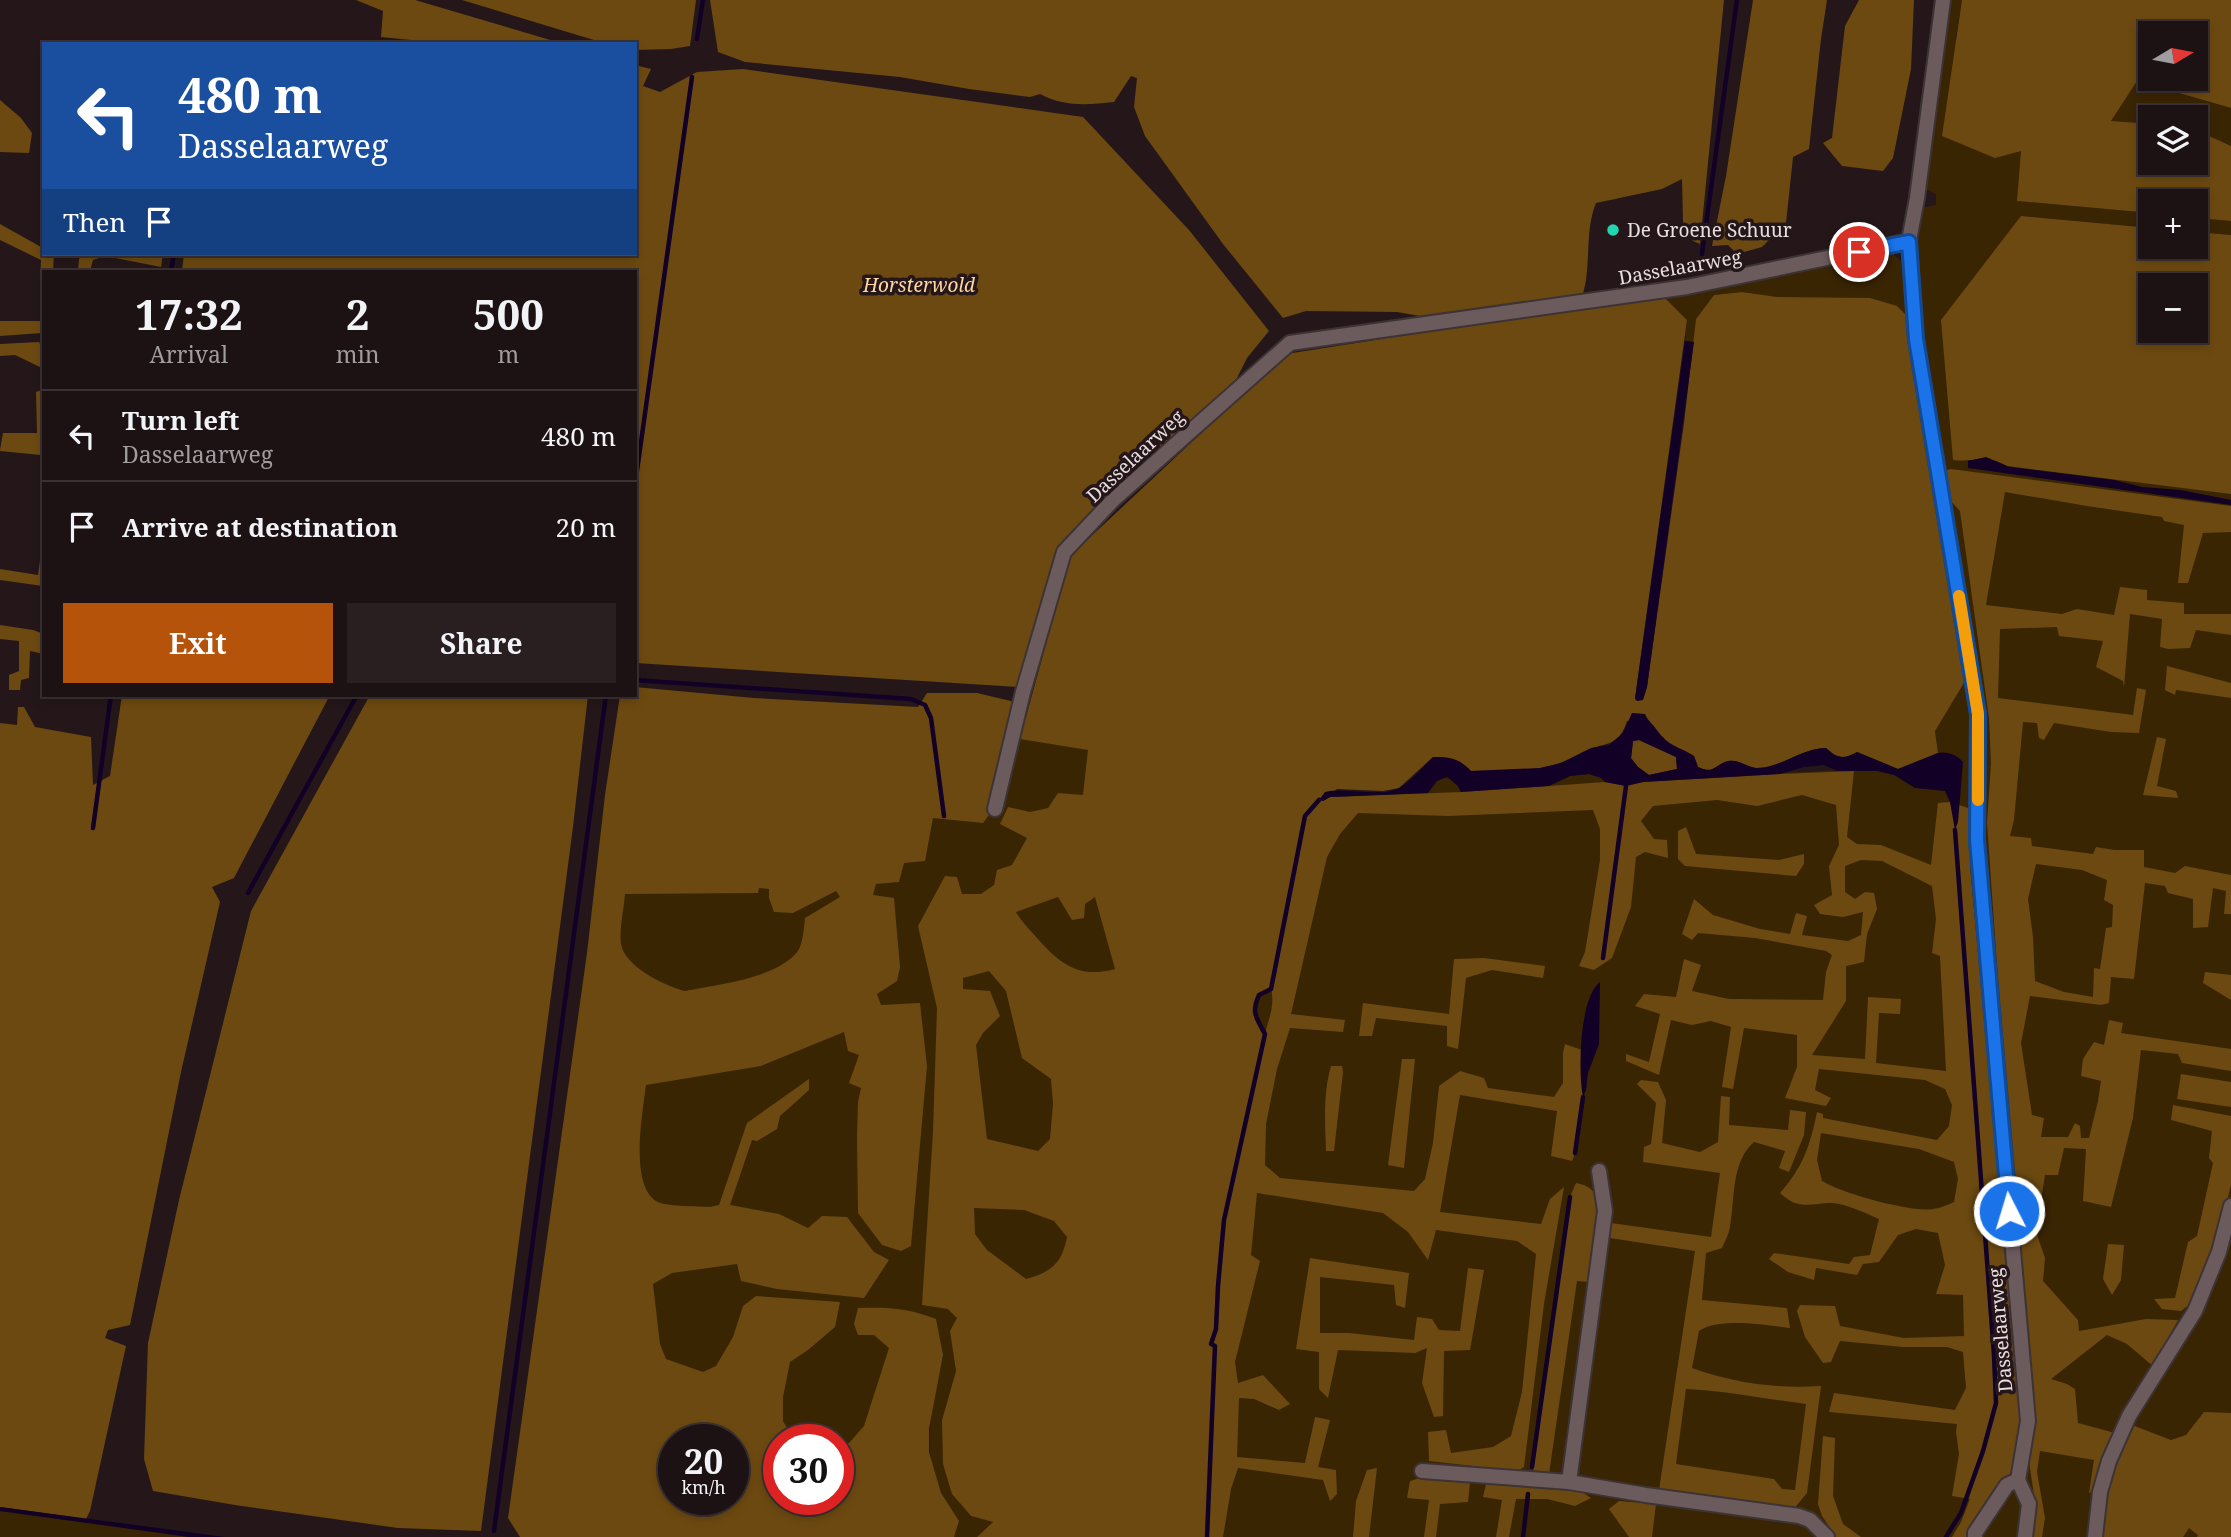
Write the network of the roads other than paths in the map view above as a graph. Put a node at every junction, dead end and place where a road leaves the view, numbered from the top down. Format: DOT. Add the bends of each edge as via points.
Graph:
graph roads {
  1 [pos="1943,0"];
  2 [pos="1909,242"];
  3 [pos="995,809"];
  4 [pos="1599,1171"];
  5 [pos="2231,1206"];
  6 [pos="1422,1471"];
  7 [pos="2018,1480"];
  8 [pos="1569,1482"];
  9 [pos="1827,1537"];
  10 [pos="1975,1537"];
  11 [pos="2025,1537"];
  12 [pos="2095,1537"];
  1 -- 2 [label="street"];
  2 -- 3 [label="street, Dasselaarweg" via="1687,287 1290,344 1113,500 1064,552"];
  2 -- 7 [label="street, Dasselaarweg" via="1916,339 1978,714 1977,840 2028,1422"];
  4 -- 8 [label="street" via="1605,1211"];
  5 -- 12 [label="street" via="2219,1252 2195,1311 2129,1416 2109,1461"];
  6 -- 8 [label="street"];
  7 -- 10 [label="street" via="2007,1485"];
  7 -- 11 [label="street" via="2029,1504"];
  8 -- 9 [label="street" via="1799,1516"];
}
